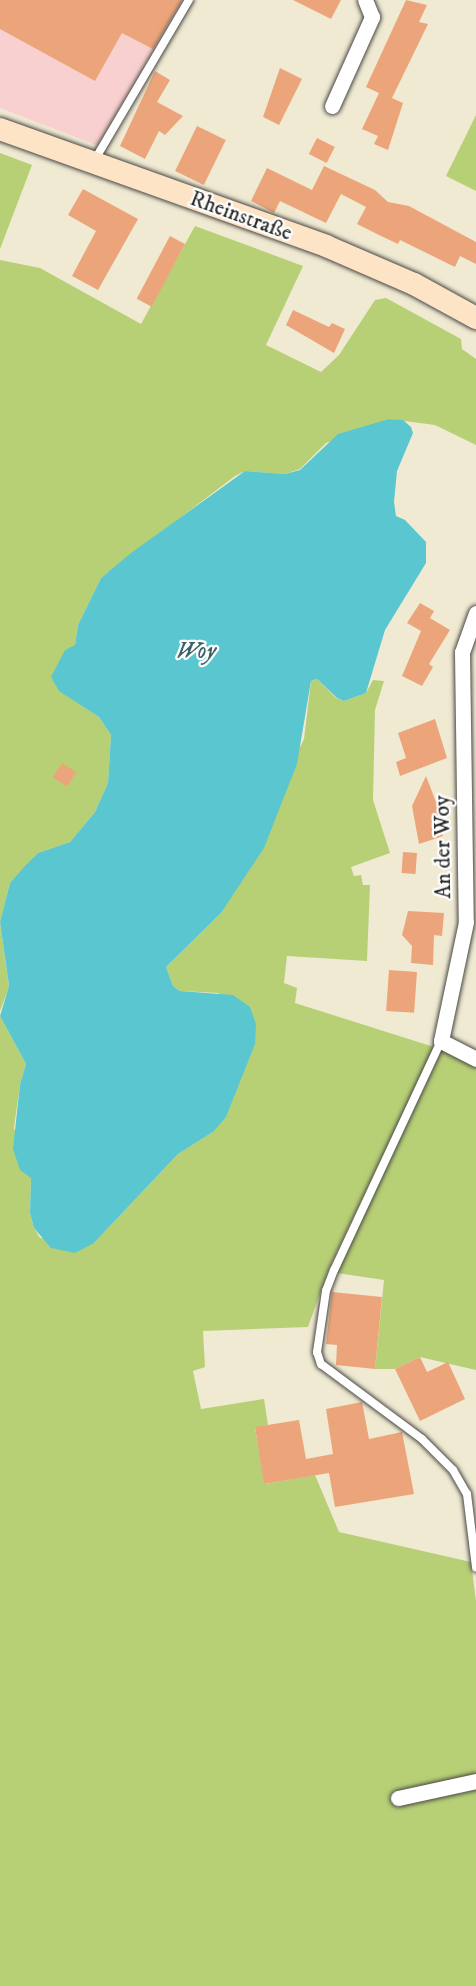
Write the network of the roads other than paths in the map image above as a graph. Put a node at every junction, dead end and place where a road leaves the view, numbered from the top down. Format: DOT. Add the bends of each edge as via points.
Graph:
graph roads {
  1 [pos="189,0"];
  2 [pos="365,0"];
  3 [pos="332,105"];
  4 [pos="0,129"];
  5 [pos="93,162"];
  6 [pos="476,318"];
  7 [pos="476,613"];
  8 [pos="471,922"];
  9 [pos="441,1041"];
  10 [pos="476,1059"];
  11 [pos="476,1567"];
  12 [pos="476,1781"];
  13 [pos="398,1798"];
  1 -- 5 [label="lane"];
  2 -- 3 [label="street" via="372,17"];
  4 -- 5 [label="main road, Rheinstraße"];
  5 -- 6 [label="main road, Rheinstraße" via="326,246 414,284"];
  7 -- 8 [label="street, An der Woy" via="462,652"];
  8 -- 9 [label="street, An der Woy"];
  9 -- 10 [label="street"];
  9 -- 11 [label="lane" via="334,1270 326,1291 317,1352 321,1364 422,1439 453,1470 467,1494"];
  12 -- 13 [label="street"];
}
